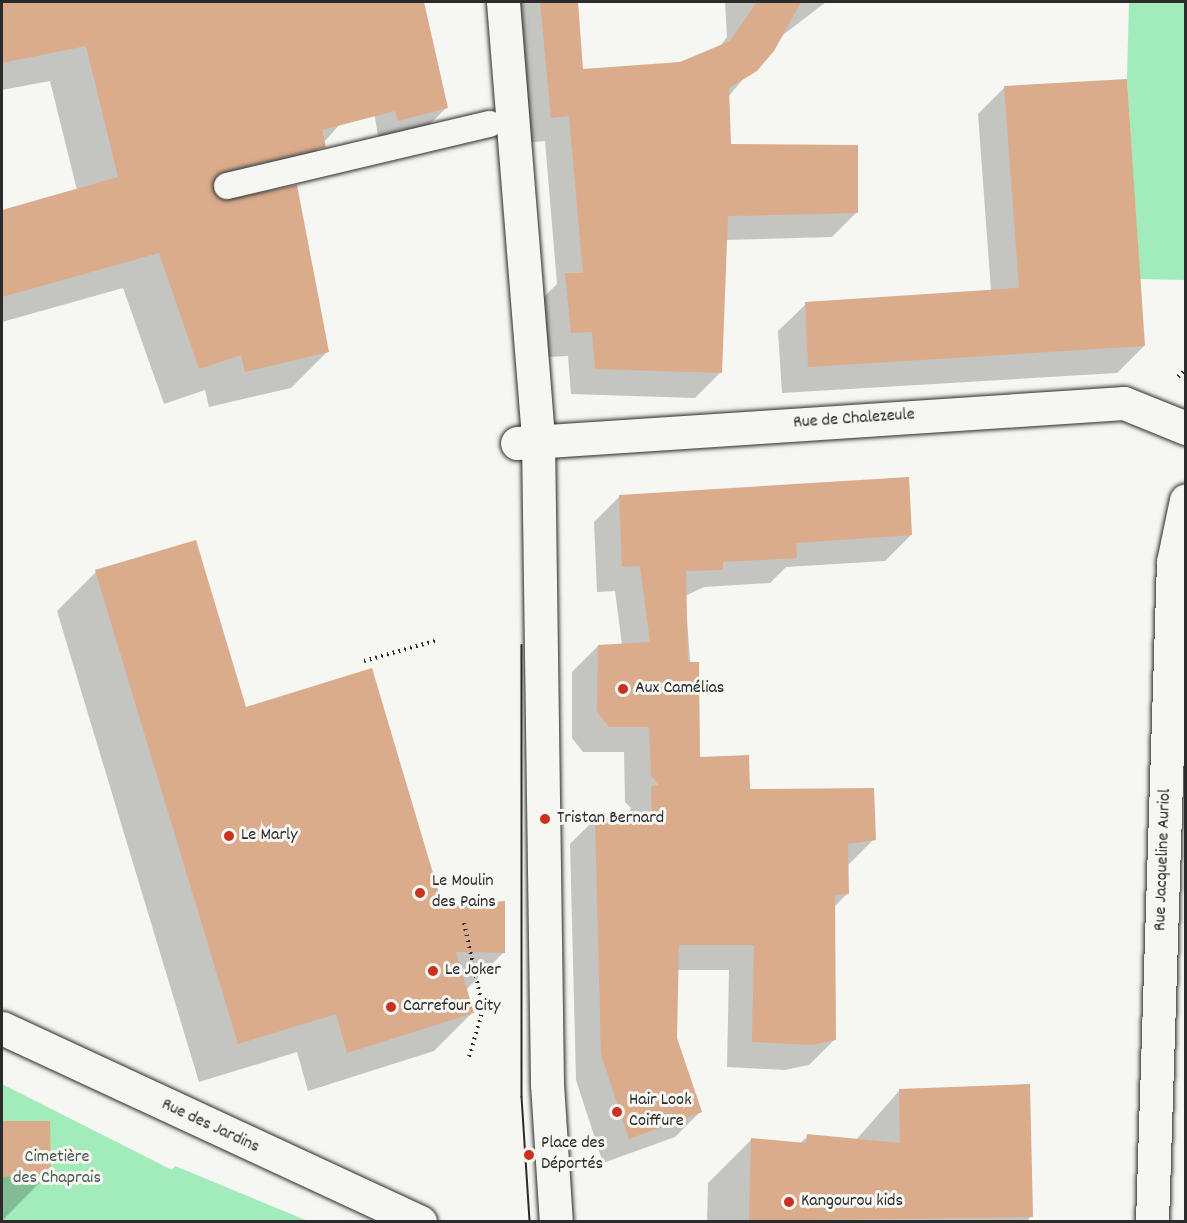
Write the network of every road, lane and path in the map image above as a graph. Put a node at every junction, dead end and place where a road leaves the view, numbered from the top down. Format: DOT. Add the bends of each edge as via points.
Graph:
graph roads {
  1 [pos="480,2"];
  2 [pos="504,2"];
  3 [pos="490,124"];
  4 [pos="227,186"];
  5 [pos="1185,369"];
  6 [pos="1178,377"];
  7 [pos="1185,428"];
  8 [pos="528,441"];
  9 [pos="1185,500"];
  10 [pos="438,639"];
  11 [pos="364,662"];
  12 [pos="464,923"];
  13 [pos="2,1028"];
  14 [pos="469,1057"];
  15 [pos="420,1221"];
  16 [pos="556,1221"];
  17 [pos="1152,1221"];
  1 -- 3 [label="street"];
  2 -- 8 [label="street"];
  3 -- 4 [label="lane"];
  3 -- 8 [label="street"];
  5 -- 6 [label="path"];
  7 -- 8 [label="street, Rue de Chalezeule" via="1124,403"];
  8 -- 16 [label="street" via="547,1083"];
  9 -- 17 [label="street, Rue Jacqueline Auriol" via="1173,562"];
  10 -- 11 [label="path"];
  12 -- 14 [label="path" via="483,1009"];
  13 -- 15 [label="street, Rue des Jardins"];
}
